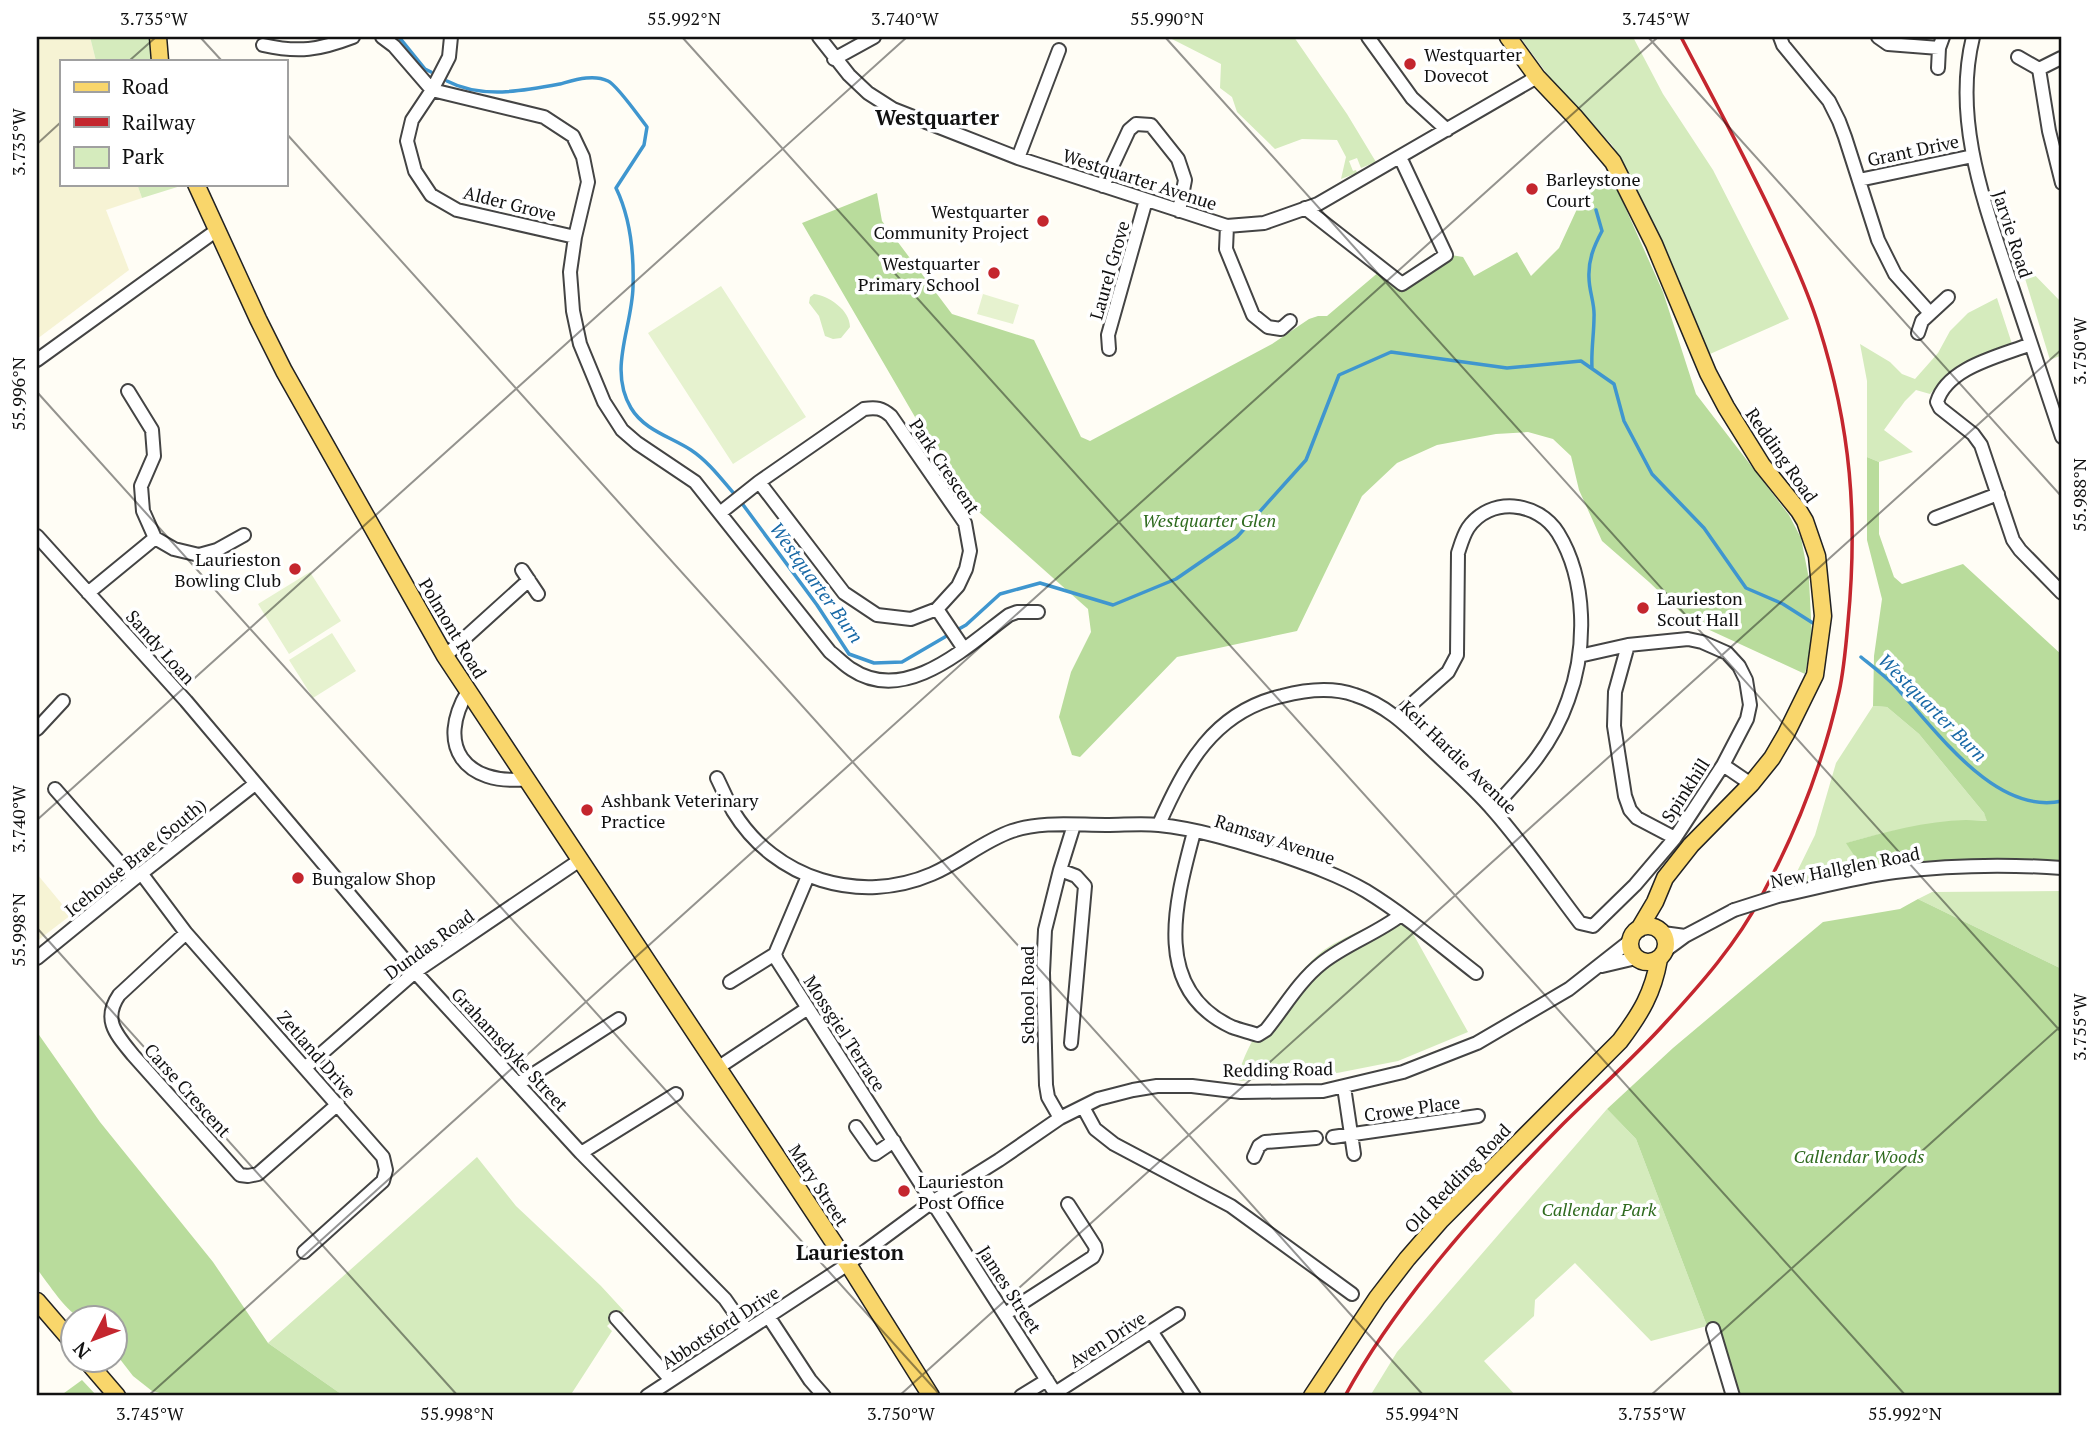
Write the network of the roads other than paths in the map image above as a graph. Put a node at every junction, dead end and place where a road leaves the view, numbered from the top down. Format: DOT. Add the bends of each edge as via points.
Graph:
graph roads {
  1 [pos="158,37"];
  2 [pos="354,37"];
  3 [pos="382,37"];
  4 [pos="451,37"];
  5 [pos="819,37"];
  6 [pos="874,37"];
  7 [pos="1368,37"];
  8 [pos="1508,37"];
  9 [pos="1780,37"];
  10 [pos="1878,37"];
  11 [pos="1973,37"];
  12 [pos="1941,42"];
  13 [pos="263,45"];
  14 [pos="1059,50"];
  15 [pos="2018,57"];
  16 [pos="2061,58"];
  17 [pos="834,59"];
  18 [pos="160,60"];
  19 [pos="1938,68"];
  20 [pos="2039,69"];
  21 [pos="1537,76"];
  22 [pos="432,90"];
  23 [pos="1447,130"];
  24 [pos="1973,156"];
  25 [pos="1400,157"];
  26 [pos="1018,158"];
  27 [pos="1858,180"];
  28 [pos="2062,183"];
  29 [pos="197,186"];
  30 [pos="1103,187"];
  31 [pos="1146,200"];
  32 [pos="1305,208"];
  33 [pos="1180,211"];
  34 [pos="1227,226"];
  35 [pos="217,230"];
  36 [pos="575,237"];
  37 [pos="1948,297"];
  38 [pos="1930,313"];
  39 [pos="1290,321"];
  40 [pos="1918,333"];
  41 [pos="2031,344"];
  42 [pos="1109,349"];
  43 [pos="37,360"];
  44 [pos="128,391"];
  45 [pos="2062,437"];
  46 [pos="760,482"];
  47 [pos="1998,494"];
  48 [pos="720,513"];
  49 [pos="1936,518"];
  50 [pos="244,535"];
  51 [pos="37,536"];
  52 [pos="155,538"];
  53 [pos="88,593"];
  54 [pos="2062,593"];
  55 [pos="538,594"];
  56 [pos="937,610"];
  57 [pos="1038,612"];
  58 [pos="957,638"];
  59 [pos="1629,645"];
  60 [pos="445,656"];
  61 [pos="1578,656"];
  62 [pos="468,691"];
  63 [pos="63,701"];
  64 [pos="1397,717"];
  65 [pos="37,729"];
  66 [pos="1723,765"];
  67 [pos="717,778"];
  68 [pos="527,779"];
  69 [pos="255,784"];
  70 [pos="1751,784"];
  71 [pos="55,789"];
  72 [pos="1492,809"];
  73 [pos="1159,824"];
  74 [pos="1074,825"];
  75 [pos="1194,832"];
  76 [pos="1675,838"];
  77 [pos="580,860"];
  78 [pos="2062,868"];
  79 [pos="1060,870"];
  80 [pos="138,876"];
  81 [pos="808,876"];
  82 [pos="1655,902"];
  83 [pos="1401,915"];
  84 [pos="1660,931"];
  85 [pos="186,933"];
  86 [pos="1635,935"];
  87 [pos="1685,936"];
  88 [pos="775,954"];
  89 [pos="1662,955"];
  90 [pos="37,958"];
  91 [pos="1639,959"];
  92 [pos="1599,967"];
  93 [pos="415,972"];
  94 [pos="1476,973"];
  95 [pos="730,982"];
  96 [pos="1646,1001"];
  97 [pos="807,1008"];
  98 [pos="619,1019"];
  99 [pos="1071,1043"];
  100 [pos="722,1065"];
  101 [pos="306,1067"];
  102 [pos="518,1084"];
  103 [pos="1344,1087"];
  104 [pos="677,1094"];
  105 [pos="338,1104"];
  106 [pos="1083,1107"];
  107 [pos="1478,1116"];
  108 [pos="1060,1118"];
  109 [pos="856,1127"];
  110 [pos="1351,1135"];
  111 [pos="1334,1136"];
  112 [pos="1316,1138"];
  113 [pos="894,1141"];
  114 [pos="581,1153"];
  115 [pos="1354,1154"];
  116 [pos="1254,1157"];
  117 [pos="932,1202"];
  118 [pos="1068,1204"];
  119 [pos="304,1252"];
  120 [pos="848,1264"];
  121 [pos="1352,1294"];
  122 [pos="37,1301"];
  123 [pos="1005,1314"];
  124 [pos="1178,1314"];
  125 [pos="768,1316"];
  126 [pos="616,1318"];
  127 [pos="60,1328"];
  128 [pos="746,1329"];
  129 [pos="1713,1329"];
  130 [pos="1151,1331"];
  131 [pos="98,1374"];
  132 [pos="671,1380"];
  133 [pos="1047,1380"];
  134 [pos="1056,1394"];
  135 [pos="117,1396"];
  136 [pos="647,1396"];
  137 [pos="824,1396"];
  138 [pos="931,1396"];
  139 [pos="1021,1396"];
  140 [pos="1194,1396"];
  141 [pos="1312,1396"];
  142 [pos="1733,1396"];
  1 -- 18 [label="main road"];
  2 -- 13 [label="street" via="300,51"];
  3 -- 22 [label="street"];
  4 -- 22 [label="street, Alder Grove" via="449,57"];
  5 -- 17 [label="street, Westquarter Avenue"];
  6 -- 17 [label="street"];
  7 -- 23 [label="street" via="1412,98"];
  8 -- 21 [label="main road, Redding Road"];
  9 -- 27 [label="street, Grant Drive" via="1829,101"];
  10 -- 12 [label="street" via="1888,44"];
  11 -- 24 [label="street, Jarvie Road" via="1966,96"];
  12 -- 19 [label="street"];
  14 -- 26 [label="street"];
  15 -- 20 [label="street"];
  16 -- 20 [label="street"];
  17 -- 26 [label="street, Westquarter Avenue" via="868,93 893,109"];
  20 -- 28 [label="street"];
  21 -- 23 [label="street, Westquarter Avenue"];
  21 -- 70 [label="main road, Redding Road" via="1613,162 1654,244 1708,373 1762,465 1805,521 1816,556 1823,616 1815,675 1777,750"];
  22 -- 36 [label="street" via="544,117 573,136 588,182"];
  22 -- 36 [label="street, Alder Grove" via="412,120 407,141 415,171 430,195 457,210"];
  23 -- 25 [label="street, Westquarter Avenue"];
  24 -- 27 [label="street, Grant Drive"];
  24 -- 41 [label="street, Jarvie Road"];
  25 -- 32 [label="street, Westquarter Avenue"];
  25 -- 32 [label="street" via="1446,255 1402,284"];
  26 -- 30 [label="street, Westquarter Avenue"];
  27 -- 38 [label="street" via="1895,274"];
  29 -- 35 [label="main road, Polmont Road"];
  30 -- 31 [label="street, Westquarter Avenue"];
  30 -- 33 [label="street" via="1129,130 1136,124 1151,125 1178,159 1185,180"];
  31 -- 33 [label="street, Westquarter Avenue"];
  31 -- 42 [label="street, Laurel Grove" via="1108,335"];
  32 -- 34 [label="street, Westquarter Avenue" via="1264,223"];
  33 -- 34 [label="street, Westquarter Avenue"];
  34 -- 39 [label="street" via="1226,248 1253,315 1268,327 1281,328"];
  35 -- 43 [label="street"];
  35 -- 60 [label="main road, Polmont Road" via="284,371"];
  36 -- 48 [label="street" via="570,272 572,311 604,402 622,430 695,482"];
  37 -- 38 [label="street"];
  38 -- 40 [label="street"];
  41 -- 45 [label="street, Jarvie Road"];
  41 -- 47 [label="street" via="1960,372 1939,393 1937,402 1982,445"];
  44 -- 52 [label="street" via="152,430 154,456 141,486 143,511"];
  46 -- 48 [label="street, Park Crescent"];
  46 -- 56 [label="street" via="844,593 877,615 911,619"];
  46 -- 56 [label="street, Park Crescent" via="864,409 884,410 965,523 970,551 966,569"];
  47 -- 49 [label="street"];
  47 -- 54 [label="street" via="2013,540"];
  48 -- 58 [label="street" via="830,652 851,670 869,678 911,679 929,672"];
  50 -- 52 [label="street" via="200,555 174,549"];
  51 -- 53 [label="street, Sandy Loan"];
  52 -- 53 [label="street"];
  53 -- 69 [label="street, Sandy Loan"];
  55 -- 60 [label="street" via="526,575"];
  56 -- 58 [label="street"];
  57 -- 58 [label="street" via="1017,612"];
  59 -- 61 [label="street, Spinkhill"];
  59 -- 66 [label="street, Spinkhill" via="1688,639 1727,653 1739,666 1750,705"];
  59 -- 76 [label="street, Spinkhill" via="1615,692 1614,726 1625,796 1637,818"];
  60 -- 62 [label="main road, Polmont Road"];
  61 -- 64 [label="street" via="1577,588 1559,533 1523,506 1497,508 1476,519 1462,538 1458,646 1453,665"];
  61 -- 72 [label="street" via="1575,680 1549,742"];
  62 -- 68 [label="main road, Polmont Road"];
  62 -- 68 [label="street" via="454,728 454,742 462,758 487,776"];
  63 -- 65 [label="street"];
  64 -- 72 [label="street, Keir Hardie Avenue"];
  64 -- 73 [label="street, Keir Hardie Avenue" via="1354,694 1331,690 1301,691 1246,709 1219,728 1196,754"];
  66 -- 70 [label="street"];
  66 -- 76 [label="street, Spinkhill"];
  67 -- 81 [label="street, Ramsay Avenue" via="749,831 767,850"];
  68 -- 77 [label="main road, Polmont Road"];
  69 -- 80 [label="street, Icehouse Brae (South)"];
  69 -- 93 [label="street, Grahamsdyke Street"];
  70 -- 82 [label="main road, Redding Road" via="1691,845 1665,878"];
  71 -- 80 [label="street, Zetland Drive"];
  72 -- 76 [label="street, Keir Hardie Avenue" via="1586,926 1593,926 1635,886"];
  73 -- 74 [label="street, Ramsay Avenue"];
  73 -- 75 [label="street, Ramsay Avenue"];
  74 -- 79 [label="street, School Road"];
  74 -- 81 [label="street, Ramsay Avenue" via="1035,825 1012,831 935,873 898,886 857,888"];
  75 -- 83 [label="street, Ramsay Avenue" via="1311,866 1364,890"];
  75 -- 83 [label="street" via="1178,891 1178,968 1206,1011 1232,1027 1258,1035 1266,1030 1322,963"];
  77 -- 93 [label="street, Dundas Road"];
  77 -- 100 [label="main road, Polmont Road"];
  78 -- 87 [label="street, New Hallglen Road, bridge" via="2021,865 1892,872 1778,896 1734,910"];
  79 -- 99 [label="street" via="1076,876 1085,886"];
  79 -- 108 [label="street, School Road" via="1045,930 1043,972 1046,1085"];
  80 -- 85 [label="street, Zetland Drive"];
  80 -- 90 [label="street, Icehouse Brae (South)"];
  81 -- 88 [label="street"];
  82 -- 84 [label="main road"];
  82 -- 86 [label="main road, Redding Road"];
  83 -- 94 [label="street, Ramsay Avenue"];
  84 -- 86 [label="main road" via="1649,926"];
  84 -- 87 [label="street"];
  84 -- 89 [label="main road" via="1666,940"];
  85 -- 101 [label="street, Zetland Drive"];
  85 -- 105 [label="street, Carse Crescent" via="111,1006 117,1036 132,1055 240,1175 258,1174"];
  86 -- 91 [label="main road" via="1631,951"];
  86 -- 92 [label="street, Redding Road"];
  87 -- 89 [label="street, New Hallglen Road"];
  88 -- 95 [label="street"];
  88 -- 97 [label="street, Mossgiel Terrace"];
  89 -- 91 [label="main road" via="1650,962"];
  89 -- 96 [label="main road, Old Redding Road"];
  91 -- 92 [label="street, Redding Road"];
  91 -- 96 [label="main road"];
  92 -- 103 [label="street, Redding Road" via="1476,1043 1404,1072"];
  93 -- 101 [label="street, Dundas Road"];
  93 -- 102 [label="street, Grahamsdyke Street"];
  96 -- 141 [label="main road, Old Redding Road" via="1620,1041 1407,1259"];
  97 -- 100 [label="street"];
  97 -- 113 [label="street, Mossgiel Terrace"];
  98 -- 102 [label="street"];
  100 -- 120 [label="main road, Mary Street"];
  101 -- 105 [label="street, Zetland Drive"];
  102 -- 114 [label="street, Grahamsdyke Street"];
  103 -- 106 [label="street, Redding Road" via="1241,1092 1157,1086 1112,1095"];
  103 -- 110 [label="street, Crowe Place"];
  104 -- 114 [label="street"];
  105 -- 119 [label="street, Zetland Drive" via="383,1157 387,1170 383,1181"];
  106 -- 108 [label="street, Redding Road"];
  106 -- 121 [label="street" via="1095,1129 1114,1144 1231,1206"];
  107 -- 110 [label="street, Crowe Place"];
  108 -- 117 [label="street, Redding Road"];
  109 -- 113 [label="street" via="874,1154"];
  110 -- 111 [label="street"];
  110 -- 115 [label="street, Crowe Place"];
  112 -- 116 [label="street" via="1265,1142"];
  113 -- 117 [label="street, Mossgiel Terrace"];
  114 -- 128 [label="street, Grahamsdyke Street" via="725,1299"];
  117 -- 120 [label="street, Abbotsford Drive"];
  117 -- 123 [label="street, James Street"];
  118 -- 123 [label="street" via="1095,1246 1093,1257"];
  120 -- 125 [label="street, Abbotsford Drive"];
  120 -- 138 [label="main road, Mary Street"];
  122 -- 127 [label="main road"];
  123 -- 133 [label="street, James Street"];
  124 -- 130 [label="street, Aven Drive"];
  125 -- 128 [label="street, Abbotsford Drive"];
  125 -- 137 [label="street"];
  126 -- 132 [label="street"];
  128 -- 132 [label="street, Abbotsford Drive"];
  129 -- 142 [label="street"];
  130 -- 134 [label="street, Aven Drive"];
  130 -- 140 [label="street"];
  131 -- 135 [label="main road"];
  132 -- 136 [label="street, Abbotsford Drive"];
  133 -- 134 [label="street, James Street"];
  133 -- 139 [label="street"];
}
